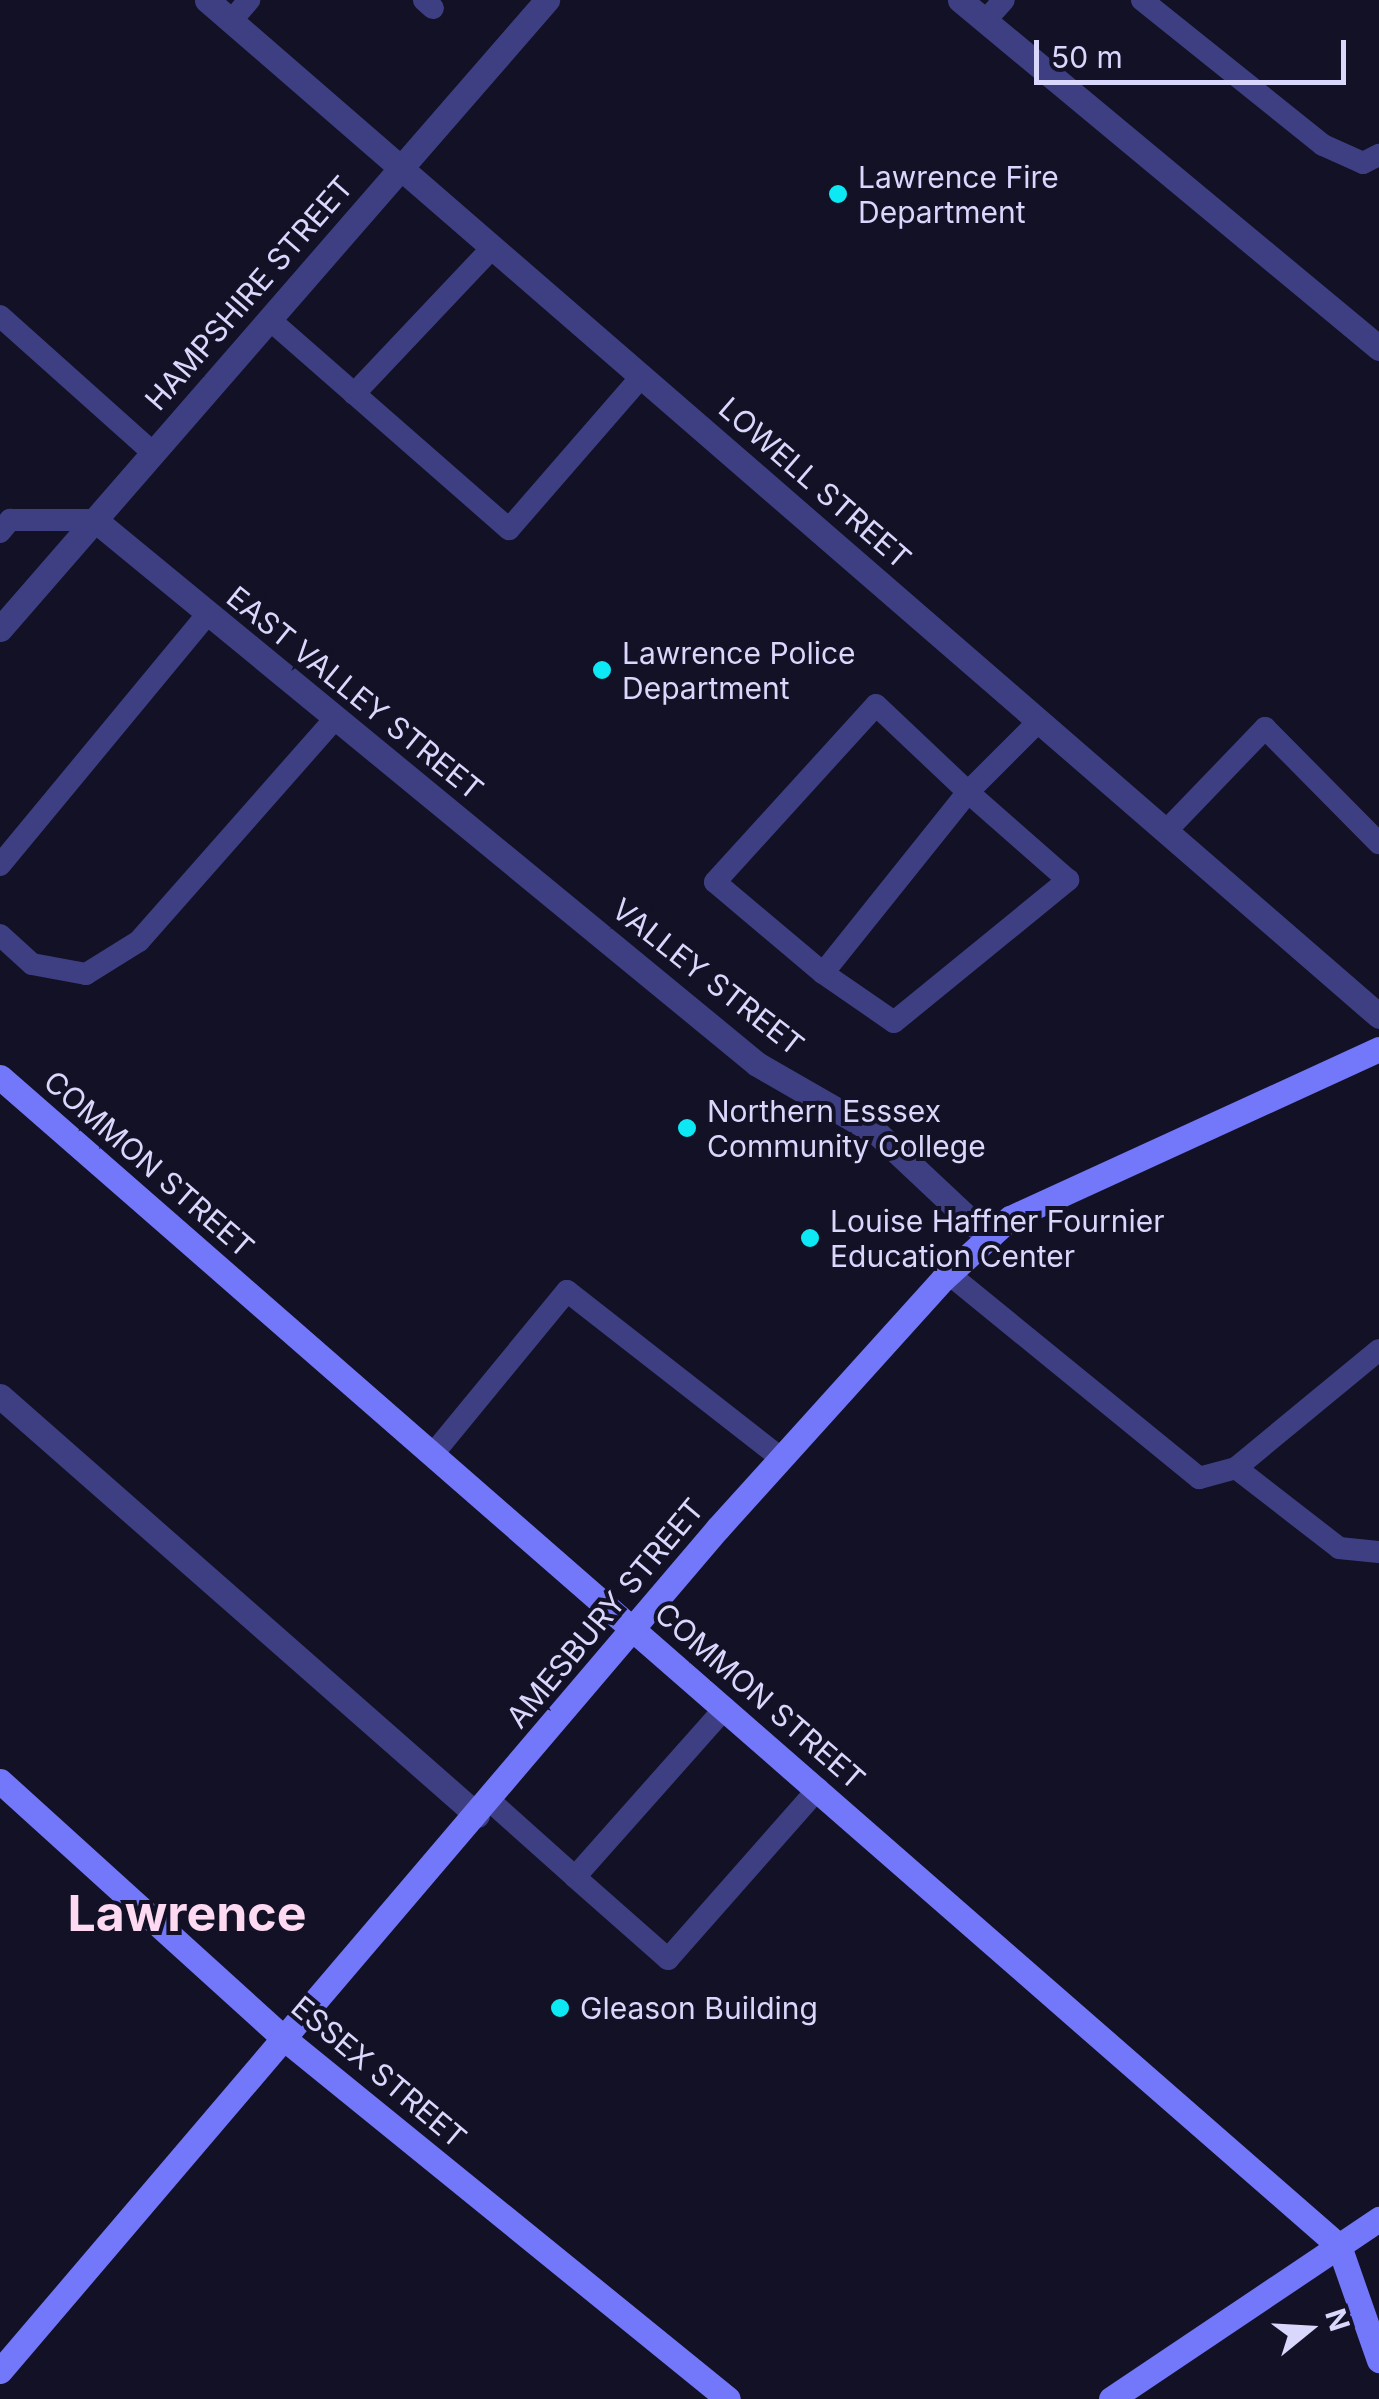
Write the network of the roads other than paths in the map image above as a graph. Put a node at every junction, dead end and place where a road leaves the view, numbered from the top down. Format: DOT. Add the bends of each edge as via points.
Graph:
graph roads {
  1 [pos="208,0"];
  2 [pos="249,0"];
  3 [pos="547,0"];
  4 [pos="960,0"];
  5 [pos="1004,0"];
  6 [pos="1142,0"];
  7 [pos="231,21"];
  8 [pos="986,21"];
  9 [pos="1379,155"];
  10 [pos="401,167"];
  11 [pos="493,247"];
  12 [pos="0,316"];
  13 [pos="269,319"];
  14 [pos="1379,348"];
  15 [pos="642,376"];
  16 [pos="354,394"];
  17 [pos="153,453"];
  18 [pos="94,520"];
  19 [pos="0,532"];
  20 [pos="208,614"];
  21 [pos="0,629"];
  22 [pos="335,719"];
  23 [pos="1039,721"];
  24 [pos="968,792"];
  25 [pos="1166,831"];
  26 [pos="1379,843"];
  27 [pos="0,866"];
  28 [pos="575,915"];
  29 [pos="0,935"];
  30 [pos="823,973"];
  31 [pos="1379,1016"];
  32 [pos="1379,1050"];
  33 [pos="0,1077"];
  34 [pos="988,1238"];
  35 [pos="948,1274"];
  36 [pos="1379,1350"];
  37 [pos="0,1396"];
  38 [pos="433,1454"];
  39 [pos="781,1458"];
  40 [pos="1236,1468"];
  41 [pos="1379,1552"];
  42 [pos="634,1628"];
  43 [pos="725,1708"];
  44 [pos="0,1781"];
  45 [pos="818,1789"];
  46 [pos="483,1808"];
  47 [pos="574,1877"];
  48 [pos="286,2040"];
  49 [pos="1379,2219"];
  50 [pos="1339,2246"];
  51 [pos="1379,2360"];
  52 [pos="3,2361"];
  53 [pos="728,2399"];
  54 [pos="1111,2399"];
  1 -- 7 [label="street, LOWELL STREET"];
  2 -- 7 [label="lane"];
  3 -- 10 [label="street, HAMPSHIRE STREET"];
  4 -- 8 [label="street"];
  5 -- 8 [label="lane"];
  6 -- 9 [label="lane" via="1323,145 1363,163"];
  7 -- 10 [label="street, LOWELL STREET"];
  8 -- 14 [label="street"];
  10 -- 11 [label="street, LOWELL STREET"];
  10 -- 13 [label="street, HAMPSHIRE STREET"];
  11 -- 15 [label="street, LOWELL STREET"];
  11 -- 16 [label="lane"];
  12 -- 17 [label="lane"];
  13 -- 16 [label="lane"];
  13 -- 17 [label="street, HAMPSHIRE STREET"];
  15 -- 16 [label="lane" via="510,529"];
  15 -- 23 [label="street, LOWELL STREET"];
  17 -- 18 [label="street, HAMPSHIRE STREET"];
  18 -- 19 [label="lane" via="10,520"];
  18 -- 20 [label="street, EAST VALLEY STREET"];
  18 -- 21 [label="street, HAMPSHIRE STREET"];
  20 -- 22 [label="street, EAST VALLEY STREET"];
  20 -- 27 [label="lane"];
  22 -- 28 [label="street, EAST VALLEY STREET"];
  22 -- 29 [label="lane" via="139,941 86,974 32,964"];
  23 -- 24 [label="lane"];
  23 -- 25 [label="street, LOWELL STREET"];
  24 -- 30 [label="lane"];
  24 -- 30 [label="lane" via="1068,880 894,1022"];
  24 -- 30 [label="lane" via="876,705 715,882"];
  25 -- 26 [label="lane" via="1264,728"];
  25 -- 31 [label="street, LOWELL STREET"];
  28 -- 34 [label="street, VALLEY STREET" via="757,1064 876,1133"];
  32 -- 34 [label="main road, AMESBURY STREET" via="1106,1170 1010,1218"];
  33 -- 38 [label="main road, COMMON STREET"];
  34 -- 35 [label="main road, AMESBURY STREET"];
  35 -- 39 [label="main road, AMESBURY STREET"];
  35 -- 40 [label="lane" via="1199,1478"];
  36 -- 40 [label="lane"];
  37 -- 46 [label="street"];
  38 -- 39 [label="lane" via="567,1290"];
  38 -- 42 [label="main road, COMMON STREET"];
  39 -- 42 [label="main road, AMESBURY STREET"];
  40 -- 41 [label="lane" via="1339,1548"];
  42 -- 43 [label="main road, COMMON STREET"];
  42 -- 46 [label="main road, AMESBURY STREET"];
  43 -- 45 [label="main road, COMMON STREET"];
  43 -- 47 [label="lane"];
  44 -- 48 [label="main road, ESSEX STREET"];
  45 -- 47 [label="lane" via="668,1959"];
  45 -- 50 [label="main road, COMMON STREET"];
  46 -- 47 [label="lane"];
  46 -- 48 [label="main road, AMESBURY STREET"];
  48 -- 52 [label="main road, AMESBURY STREET"];
  48 -- 53 [label="main road, ESSEX STREET"];
  49 -- 50 [label="main road"];
  50 -- 51 [label="main road, COMMON STREET"];
  50 -- 54 [label="main road"];
}
